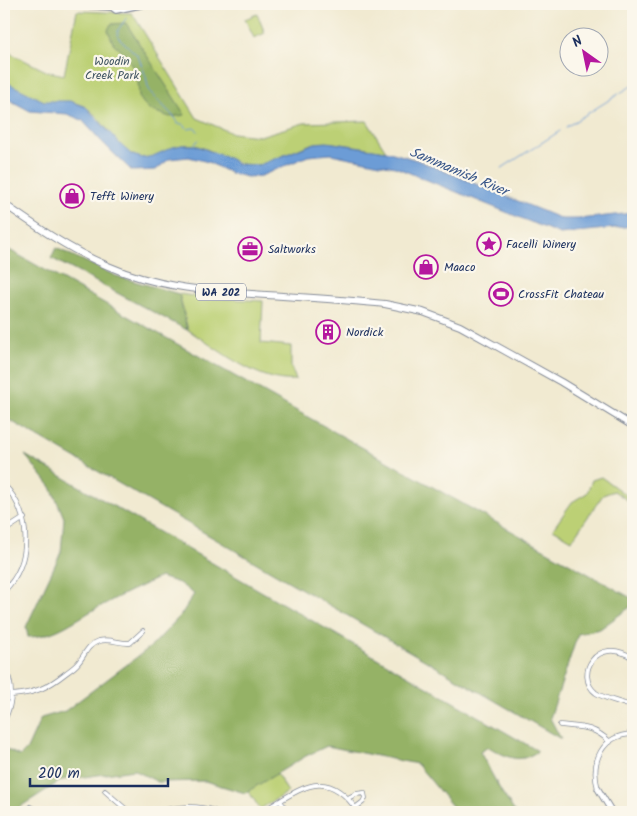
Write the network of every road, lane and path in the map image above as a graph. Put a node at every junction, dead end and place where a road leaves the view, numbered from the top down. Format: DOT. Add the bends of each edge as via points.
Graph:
graph roads {
  1 [pos="70,4"];
  2 [pos="124,4"];
  3 [pos="144,4"];
  4 [pos="112,7"];
  5 [pos="4,204"];
  6 [pos="633,426"];
  7 [pos="4,485"];
  8 [pos="24,518"];
  9 [pos="4,531"];
  10 [pos="4,591"];
  11 [pos="143,631"];
  12 [pos="633,658"];
  13 [pos="4,665"];
  14 [pos="12,695"];
  15 [pos="633,706"];
  16 [pos="4,720"];
  17 [pos="560,725"];
  18 [pos="633,734"];
  19 [pos="610,742"];
  20 [pos="598,789"];
  21 [pos="105,791"];
  22 [pos="348,798"];
  23 [pos="280,801"];
  24 [pos="30,807"];
  25 [pos="355,808"];
  26 [pos="39,812"];
  27 [pos="129,812"];
  28 [pos="154,812"];
  29 [pos="217,812"];
  30 [pos="261,812"];
  31 [pos="288,812"];
  32 [pos="358,812"];
  33 [pos="612,812"];
  1 -- 4 [label="main road"];
  2 -- 4 [label="main road"];
  3 -- 4 [label="main road" via="116,10"];
  5 -- 6 [label="main road, WA 202" via="89,257 129,274 169,285 385,304 446,320 487,340"];
  7 -- 8 [label="street" via="15,498"];
  8 -- 9 [label="street"];
  8 -- 10 [label="street" via="26,534 20,565"];
  11 -- 14 [label="street" via="130,642 105,640 95,643 54,683 40,690"];
  12 -- 15 [label="street" via="610,650 602,652 588,670 592,688 604,697"];
  13 -- 14 [label="street"];
  14 -- 16 [label="street"];
  17 -- 19 [label="street" via="601,732"];
  18 -- 19 [label="street"];
  19 -- 20 [label="street" via="595,762 594,777"];
  20 -- 33 [label="street"];
  21 -- 27 [label="street"];
  22 -- 23 [label="street" via="332,787 314,784"];
  22 -- 25 [label="street"];
  22 -- 25 [label="street" via="364,793 363,802"];
  23 -- 30 [label="street"];
  23 -- 31 [label="street"];
  24 -- 26 [label="street"];
  25 -- 32 [label="street"];
  28 -- 29 [label="street" via="195,806"];
}
